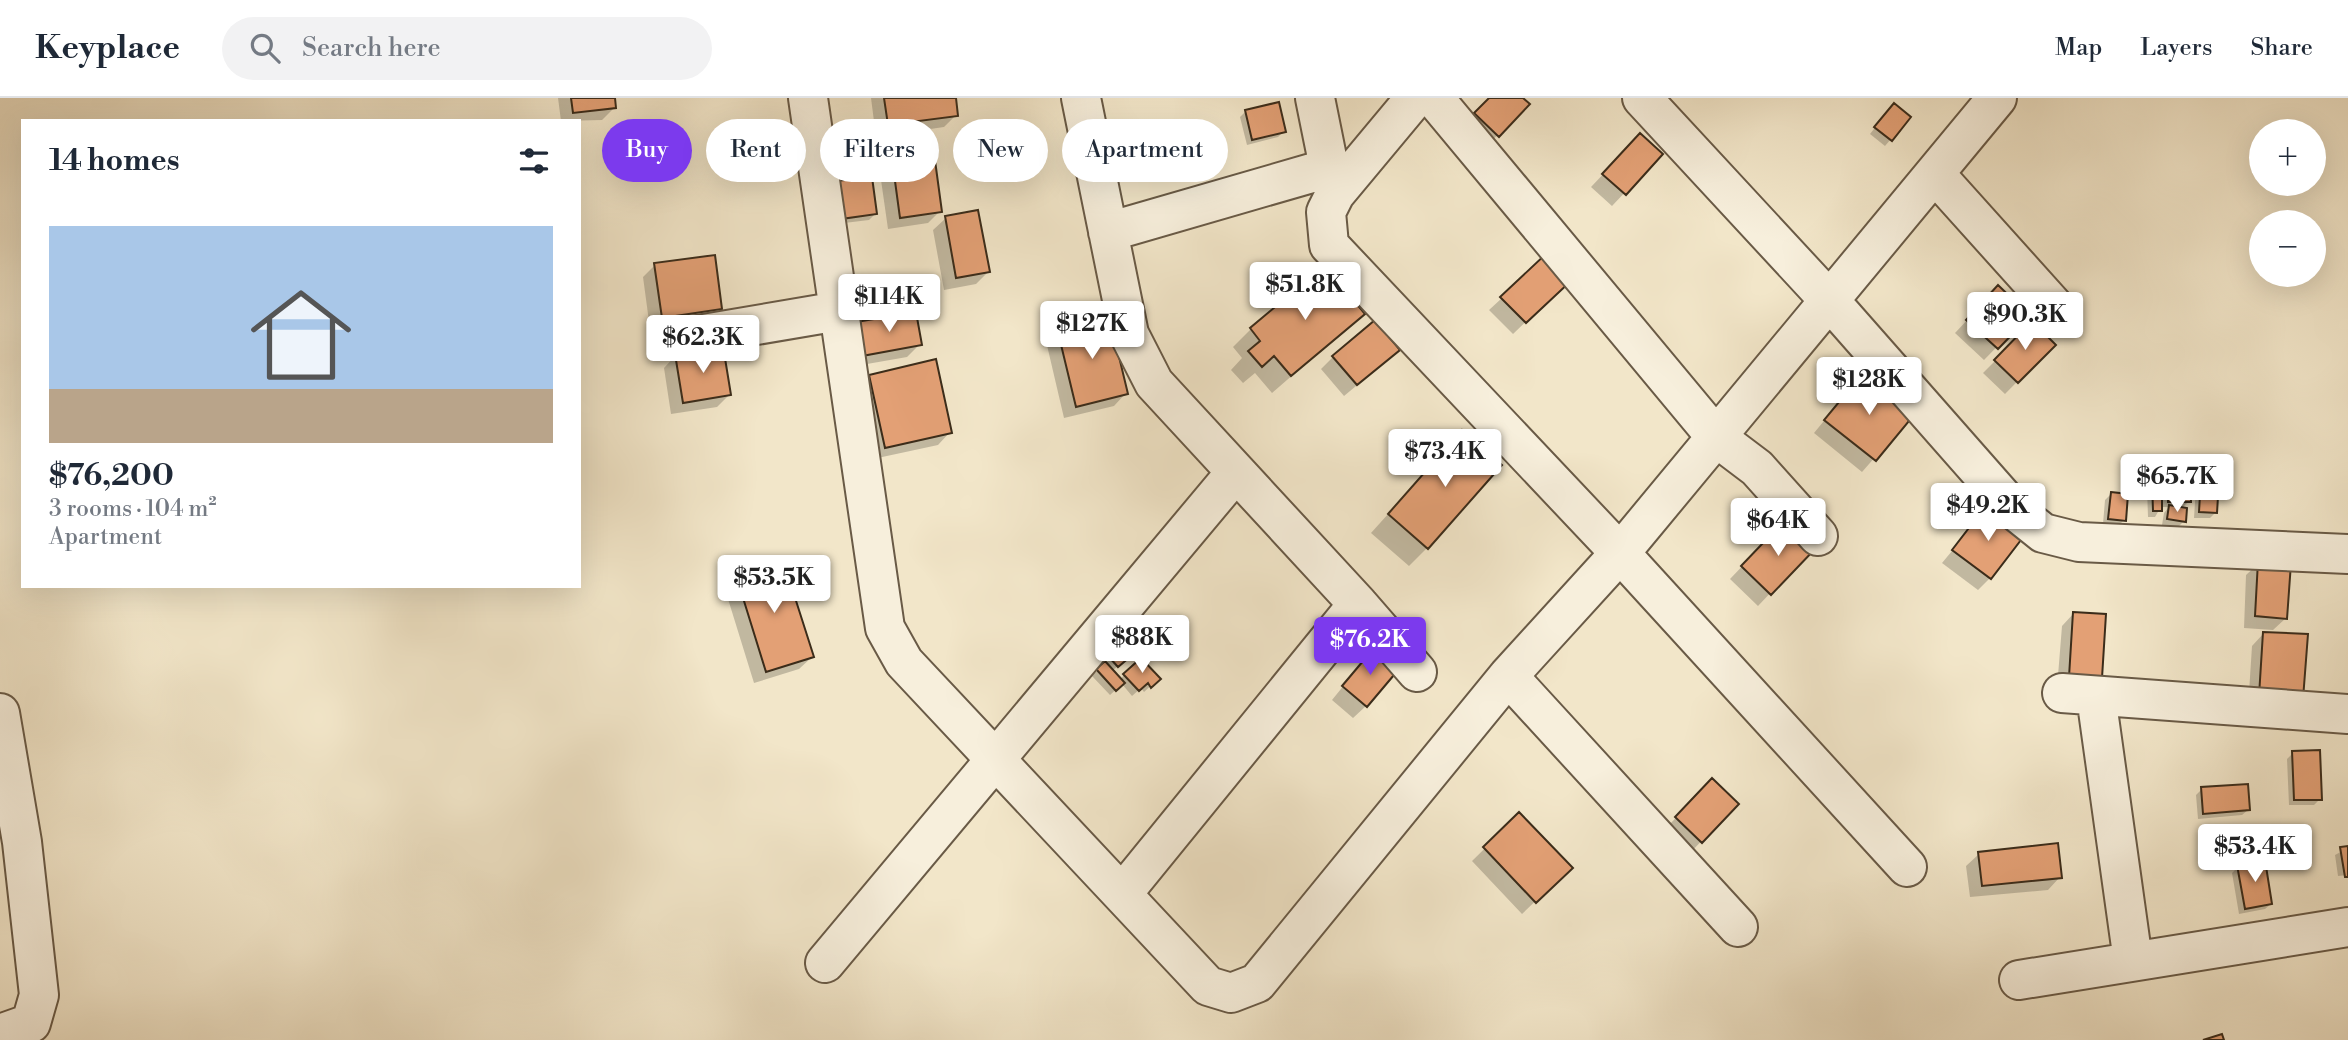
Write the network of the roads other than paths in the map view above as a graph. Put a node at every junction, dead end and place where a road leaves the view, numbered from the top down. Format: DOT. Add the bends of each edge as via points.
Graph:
graph roads {
  1 [pos="808,98"];
  2 [pos="1081,98"];
  3 [pos="1315,98"];
  4 [pos="1415,98"];
  5 [pos="1434,98"];
  6 [pos="1642,98"];
  7 [pos="1997,98"];
  8 [pos="1935,174"];
  9 [pos="1332,181"];
  10 [pos="1108,232"];
  11 [pos="1829,300"];
  12 [pos="839,311"];
  13 [pos="2059,312"];
  14 [pos="686,337"];
  15 [pos="1716,436"];
  16 [pos="1236,472"];
  17 [pos="1818,536"];
  18 [pos="1620,553"];
  19 [pos="2348,554"];
  20 [pos="1359,604"];
  21 [pos="1417,672"];
  22 [pos="1508,676"];
  23 [pos="0,713"];
  24 [pos="2348,714"];
  25 [pos="994,759"];
  26 [pos="1906,867"];
  27 [pos="1122,894"];
  28 [pos="2348,927"];
  29 [pos="1738,928"];
  30 [pos="2133,961"];
  31 [pos="825,963"];
  32 [pos="2019,980"];
  33 [pos="0,1034"];
  1 -- 12 [label="street"];
  2 -- 10 [label="street"];
  3 -- 9 [label="street"];
  4 -- 9 [label="street"];
  5 -- 15 [label="street"];
  6 -- 11 [label="street"];
  7 -- 8 [label="street"];
  8 -- 11 [label="street"];
  8 -- 13 [label="street"];
  9 -- 10 [label="street"];
  9 -- 18 [label="street" via="1326,212 1329,245"];
  10 -- 16 [label="street" via="1129,334 1140,360 1154,383"];
  11 -- 15 [label="street"];
  11 -- 19 [label="street" via="2013,509 2043,533 2079,542"];
  12 -- 14 [label="street"];
  12 -- 25 [label="street" via="886,628 904,662"];
  15 -- 17 [label="street" via="1757,468"];
  15 -- 18 [label="street"];
  16 -- 20 [label="street"];
  16 -- 25 [label="street"];
  18 -- 22 [label="street"];
  18 -- 26 [label="street"];
  20 -- 21 [label="street"];
  20 -- 27 [label="street"];
  22 -- 27 [label="street" via="1257,983 1231,993 1208,986"];
  22 -- 29 [label="street"];
  23 -- 33 [label="street" via="22,842 38,995 31,1023"];
  24 -- 30 [label="street" via="2079,694"];
  25 -- 27 [label="street"];
  25 -- 31 [label="street"];
  28 -- 30 [label="street"];
  30 -- 32 [label="street"];
}
